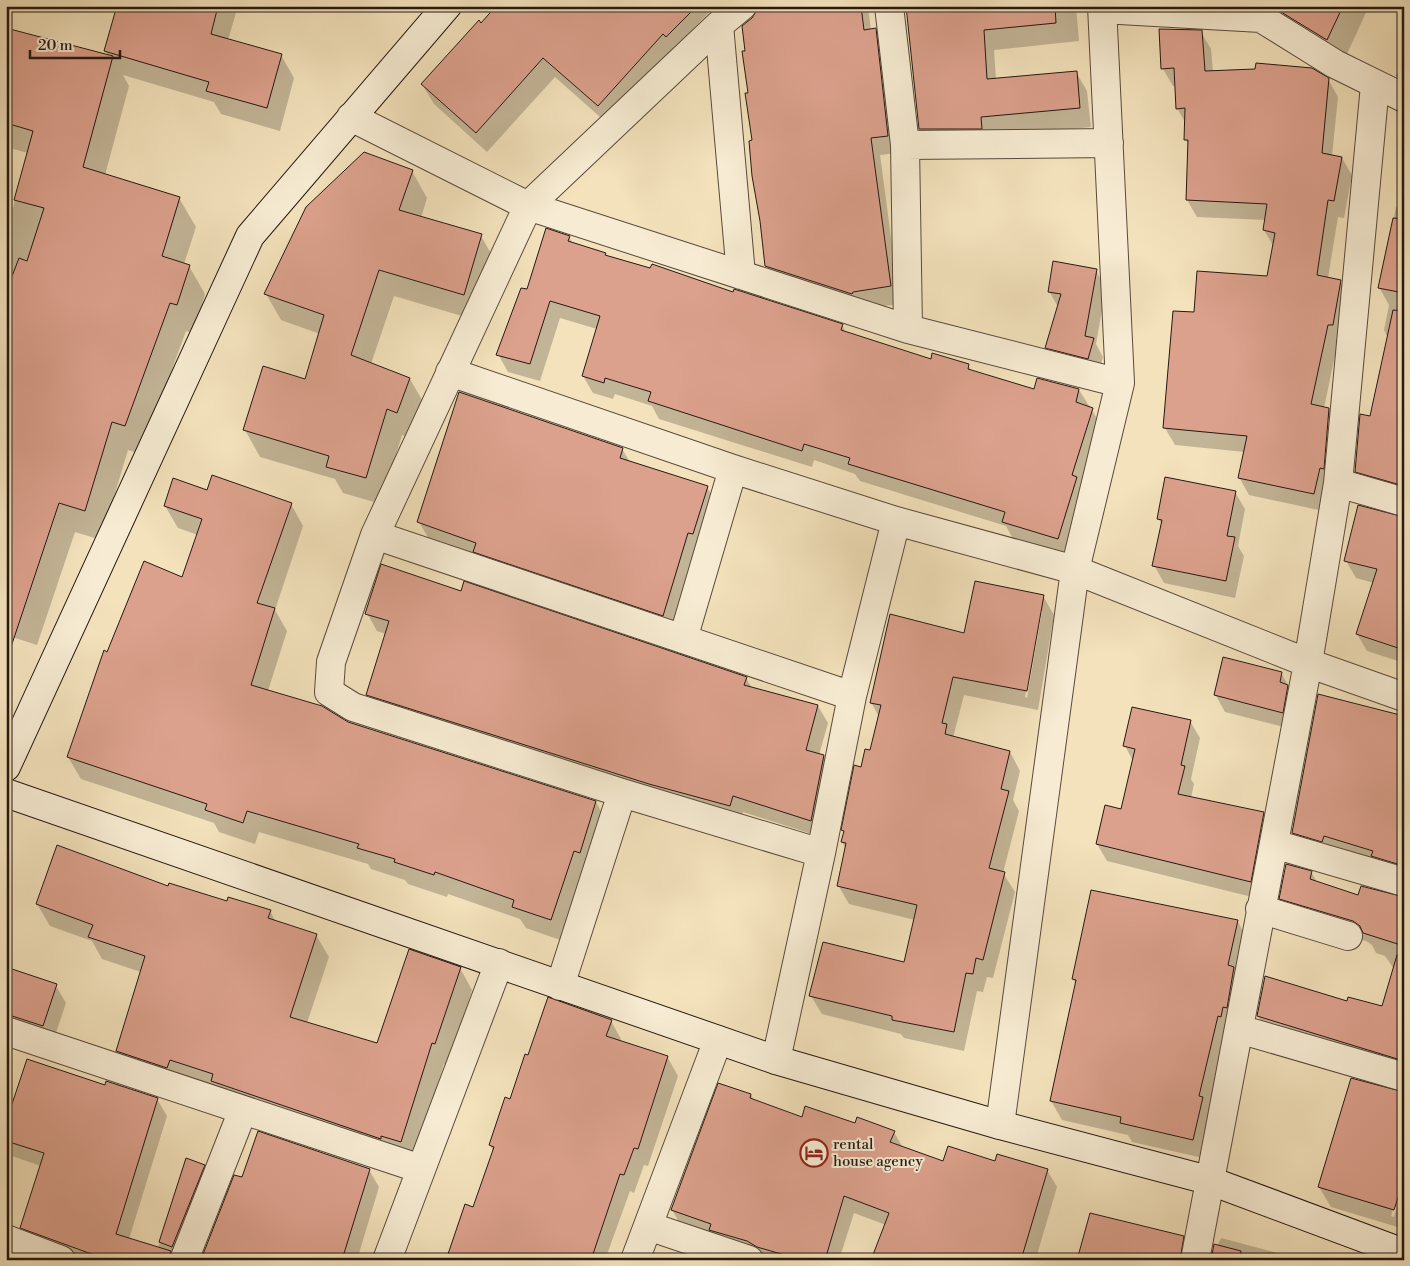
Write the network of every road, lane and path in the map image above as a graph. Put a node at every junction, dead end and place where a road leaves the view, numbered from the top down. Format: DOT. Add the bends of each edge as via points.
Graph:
graph roads {
  1 [pos="447,6"];
  2 [pos="742,6"];
  3 [pos="889,6"];
  4 [pos="1102,8"];
  5 [pos="1261,12"];
  6 [pos="719,25"];
  7 [pos="1375,85"];
  8 [pos="1404,98"];
  9 [pos="351,118"];
  10 [pos="1110,143"];
  11 [pos="905,145"];
  12 [pos="528,206"];
  13 [pos="741,275"];
  14 [pos="908,329"];
  15 [pos="450,372"];
  16 [pos="1120,383"];
  17 [pos="733,469"];
  18 [pos="1338,483"];
  19 [pos="1404,502"];
  20 [pos="896,521"];
  21 [pos="375,535"];
  22 [pos="1075,570"];
  23 [pos="682,640"];
  24 [pos="1308,664"];
  25 [pos="852,696"];
  26 [pos="1404,697"];
  27 [pos="6,767"];
  28 [pos="6,793"];
  29 [pos="622,794"];
  30 [pos="1274,844"];
  31 [pos="821,853"];
  32 [pos="1404,882"];
  33 [pos="1260,909"];
  34 [pos="1348,936"];
  35 [pos="499,963"];
  36 [pos="560,986"];
  37 [pos="1239,1029"];
  38 [pos="6,1031"];
  39 [pos="718,1040"];
  40 [pos="776,1060"];
  41 [pos="1404,1077"];
  42 [pos="243,1110"];
  43 [pos="1000,1125"];
  44 [pos="421,1169"];
  45 [pos="1208,1180"];
  46 [pos="648,1226"];
  47 [pos="6,1239"];
  48 [pos="1404,1253"];
  49 [pos="61,1260"];
  50 [pos="184,1260"];
  51 [pos="387,1260"];
  52 [pos="635,1260"];
  53 [pos="749,1260"];
  54 [pos="1194,1260"];
  1 -- 9 [label="street"];
  2 -- 6 [label="street"];
  3 -- 11 [label="street"];
  4 -- 5 [label="street"];
  4 -- 10 [label="street"];
  5 -- 7 [label="street" via="1335,64"];
  6 -- 12 [label="street"];
  6 -- 13 [label="street"];
  7 -- 8 [label="street"];
  7 -- 18 [label="street"];
  9 -- 12 [label="street"];
  9 -- 27 [label="street" via="250,236"];
  10 -- 11 [label="street"];
  10 -- 16 [label="street"];
  11 -- 14 [label="street"];
  12 -- 13 [label="street"];
  12 -- 15 [label="street"];
  13 -- 14 [label="street"];
  14 -- 16 [label="street"];
  15 -- 17 [label="street"];
  15 -- 21 [label="street"];
  16 -- 22 [label="street"];
  17 -- 20 [label="street"];
  17 -- 23 [label="street"];
  18 -- 19 [label="street"];
  18 -- 24 [label="street"];
  20 -- 22 [label="street"];
  20 -- 25 [label="street"];
  21 -- 23 [label="street"];
  21 -- 29 [label="street" via="331,662 330,692 353,707"];
  22 -- 24 [label="street"];
  22 -- 43 [label="street"];
  23 -- 25 [label="street"];
  24 -- 26 [label="street"];
  24 -- 30 [label="street"];
  25 -- 31 [label="street"];
  28 -- 35 [label="street"];
  29 -- 31 [label="street"];
  29 -- 36 [label="street"];
  30 -- 32 [label="street"];
  30 -- 33 [label="street"];
  31 -- 40 [label="street"];
  33 -- 34 [label="street"];
  33 -- 37 [label="street"];
  35 -- 36 [label="street"];
  35 -- 44 [label="street"];
  36 -- 39 [label="street"];
  37 -- 41 [label="street"];
  37 -- 45 [label="street"];
  38 -- 42 [label="street"];
  39 -- 40 [label="street"];
  39 -- 46 [label="street"];
  40 -- 43 [label="street"];
  42 -- 44 [label="street"];
  42 -- 50 [label="street"];
  43 -- 45 [label="street"];
  44 -- 51 [label="street"];
  45 -- 48 [label="street"];
  45 -- 54 [label="street"];
  46 -- 52 [label="street"];
  46 -- 53 [label="street"];
  47 -- 49 [label="street"];
}
